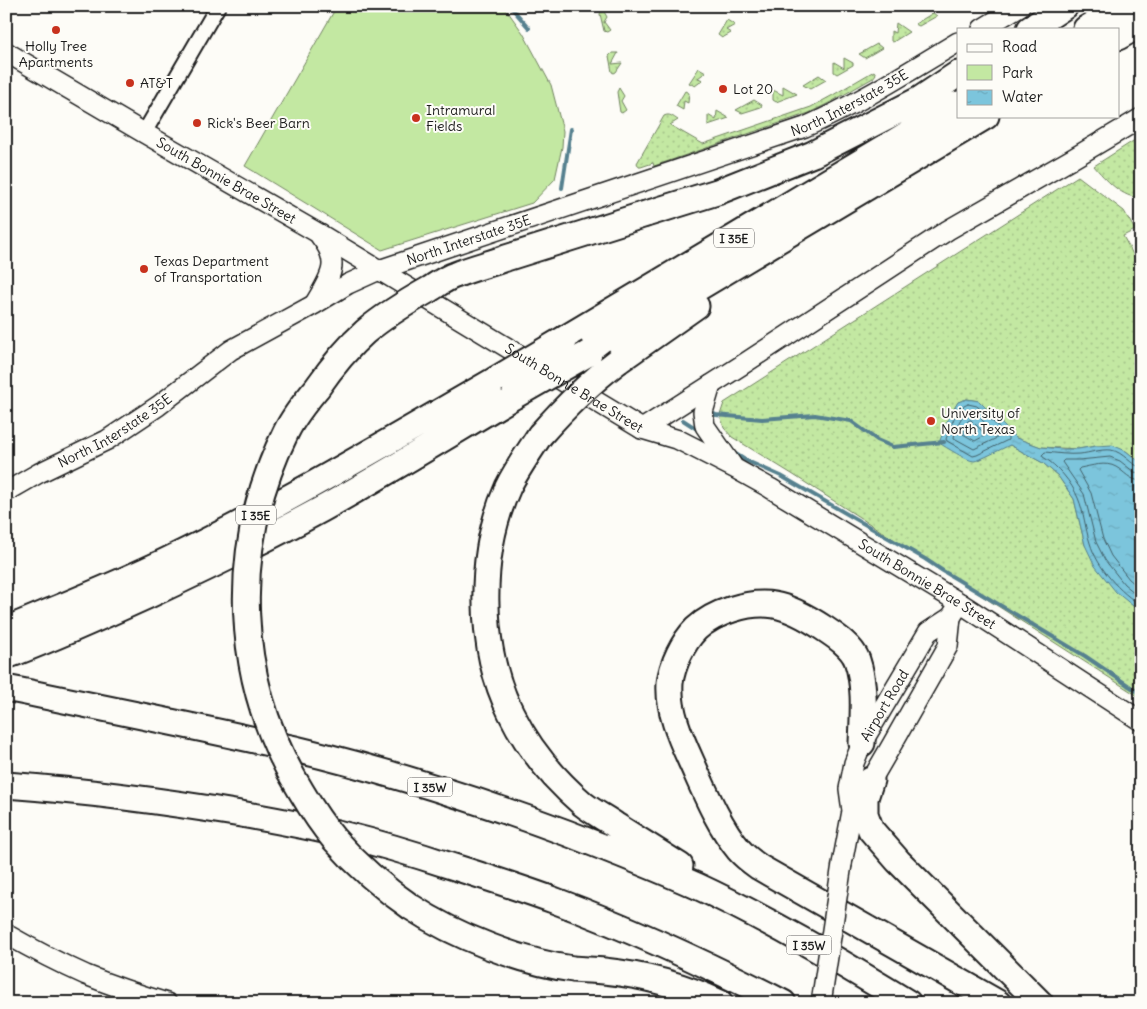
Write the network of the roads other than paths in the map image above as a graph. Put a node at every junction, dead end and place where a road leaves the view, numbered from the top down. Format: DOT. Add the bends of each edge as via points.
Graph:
graph roads {
  1 [pos="218,6"];
  2 [pos="1020,6"];
  3 [pos="1065,6"];
  4 [pos="1124,6"];
  5 [pos="1141,24"];
  6 [pos="984,28"];
  7 [pos="1032,28"];
  8 [pos="1088,28"];
  9 [pos="1120,36"];
  10 [pos="957,43"];
  11 [pos="6,52"];
  12 [pos="957,75"];
  13 [pos="957,105"];
  14 [pos="983,118"];
  15 [pos="1141,118"];
  16 [pos="144,133"];
  17 [pos="861,162"];
  18 [pos="821,180"];
  19 [pos="872,184"];
  20 [pos="318,233"];
  21 [pos="379,270"];
  22 [pos="315,304"];
  23 [pos="711,384"];
  24 [pos="642,429"];
  25 [pos="734,468"];
  26 [pos="6,492"];
  27 [pos="956,610"];
  28 [pos="6,630"];
  29 [pos="6,656"];
  30 [pos="6,688"];
  31 [pos="1141,721"];
  32 [pos="862,744"];
  33 [pos="871,780"];
  34 [pos="6,785"];
  35 [pos="6,799"];
  36 [pos="215,810"];
  37 [pos="852,811"];
  38 [pos="770,923"];
  39 [pos="6,934"];
  40 [pos="167,1003"];
  41 [pos="720,1003"];
  42 [pos="783,1003"];
  43 [pos="821,1003"];
  44 [pos="908,1003"];
  45 [pos="998,1003"];
  46 [pos="1040,1003"];
  1 -- 16 [label="street"];
  2 -- 6 [label="main road"];
  3 -- 7 [label="highway"];
  4 -- 8 [label="highway"];
  5 -- 9 [label="highway"];
  10 -- 21 [label="main road, North Interstate 35E" via="846,108 805,127"];
  11 -- 16 [label="main road, South Bonnie Brae Street"];
  12 -- 41 [label="highway, bridge" via="919,100 813,154 717,192 454,275 399,306 364,333 326,375 287,430 265,483 251,537 247,585 248,637 263,709 288,770 316,815 354,859 377,881 423,915 496,949 574,969 643,977"];
  13 -- 17 [label="highway, I 35E"];
  14 -- 19 [label="highway, I 35E"];
  15 -- 23 [label="main road" via="948,230"];
  16 -- 20 [label="main road, South Bonnie Brae Street"];
  17 -- 18 [label="highway"];
  17 -- 28 [label="highway, I 35E, bridge" via="495,380 295,494 166,561"];
  19 -- 29 [label="highway, I 35E, bridge" via="321,510 148,595"];
  19 -- 38 [label="highway, bridge" via="618,361 567,406 540,435 508,488 488,560 486,610 494,665 510,712 534,751 585,806"];
  20 -- 21 [label="main road, South Bonnie Brae Street"];
  20 -- 22 [label="main road" via="331,253 332,268"];
  21 -- 22 [label="main road, North Interstate 35E"];
  21 -- 24 [label="main road, South Bonnie Brae Street"];
  22 -- 26 [label="main road, North Interstate 35E" via="231,350 115,435"];
  23 -- 24 [label="main road"];
  23 -- 25 [label="main road" via="703,412 705,426"];
  24 -- 25 [label="main road, South Bonnie Brae Street" via="678,440"];
  25 -- 27 [label="main road, South Bonnie Brae Street" via="770,488"];
  27 -- 31 [label="main road, South Bonnie Brae Street"];
  27 -- 32 [label="main road, Airport Road" via="928,632"];
  27 -- 33 [label="main road, Airport Road" via="948,646"];
  30 -- 38 [label="highway, I 35W" via="297,750 444,790 596,844 696,886"];
  32 -- 37 [label="main road, Airport Road" via="849,789"];
  32 -- 45 [label="highway" via="864,695 857,659 838,638 806,617 774,605 740,607 697,629 680,653 670,682 670,705 707,796 739,850 759,867"];
  33 -- 37 [label="main road, Airport Road"];
  33 -- 46 [label="highway" via="865,798 865,814 871,830"];
  34 -- 36 [label="highway" via="105,794"];
  35 -- 36 [label="highway" via="72,805"];
  36 -- 42 [label="highway" via="341,834 495,880 658,943"];
  37 -- 43 [label="main road, Airport Road, bridge"];
  38 -- 44 [label="highway, I 35W"];
  39 -- 40 [label="main road" via="86,974"];
}
